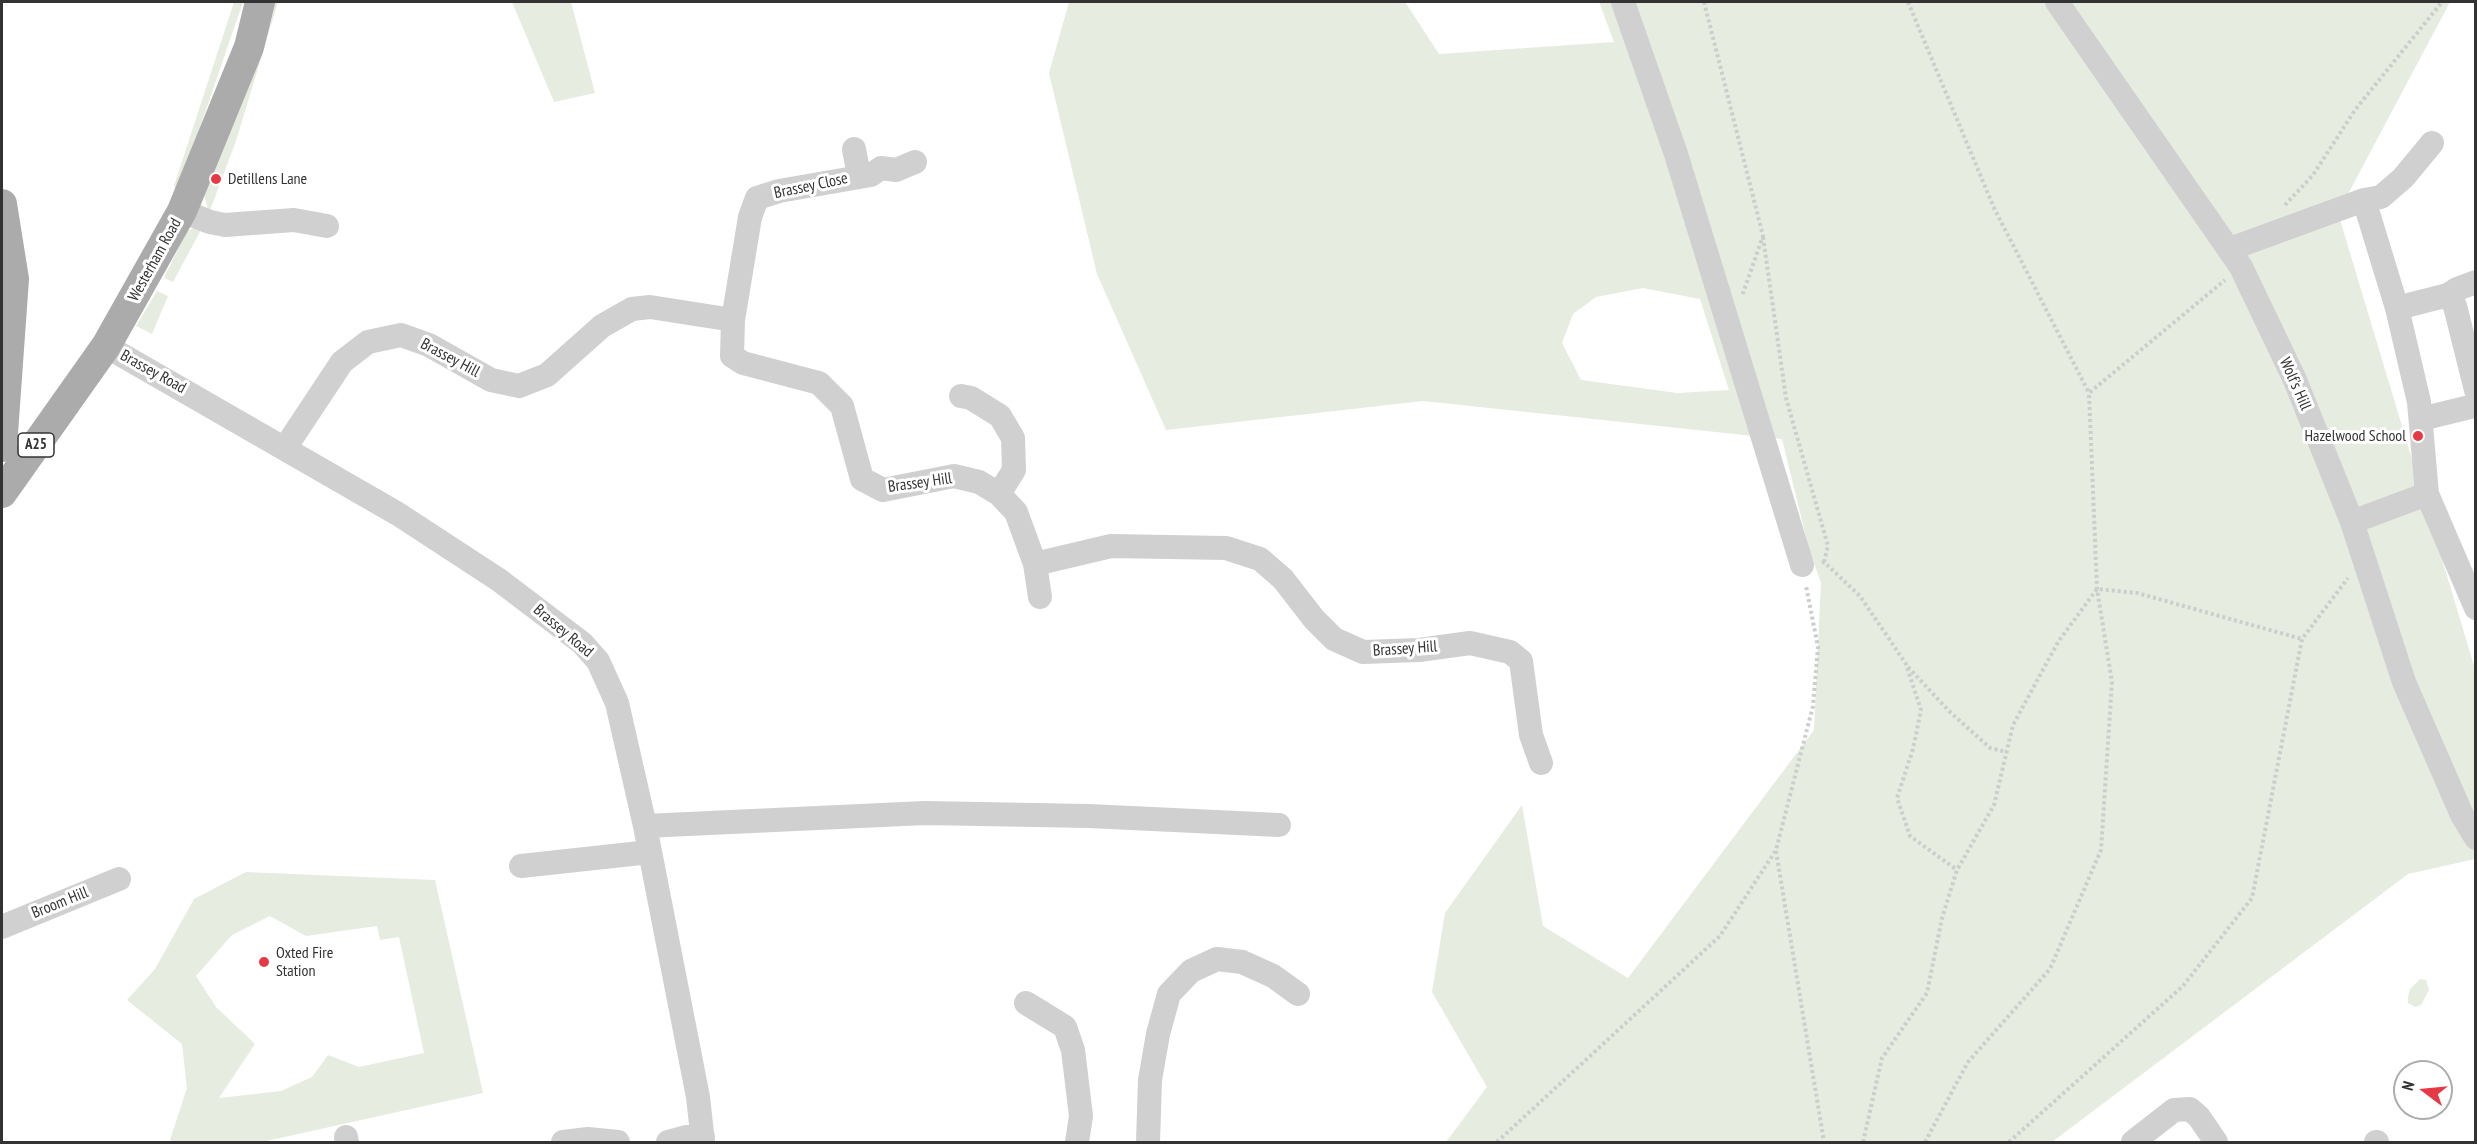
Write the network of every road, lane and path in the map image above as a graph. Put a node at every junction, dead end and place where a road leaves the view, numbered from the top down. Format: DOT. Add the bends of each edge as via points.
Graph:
graph roads {
  1 [pos="260,2"];
  2 [pos="1623,2"];
  3 [pos="1704,2"];
  4 [pos="1908,2"];
  5 [pos="2057,2"];
  6 [pos="2442,2"];
  7 [pos="2432,143"];
  8 [pos="854,149"];
  9 [pos="915,162"];
  10 [pos="859,176"];
  11 [pos="2364,200"];
  12 [pos="2,204"];
  13 [pos="2278,210"];
  14 [pos="182,212"];
  15 [pos="327,226"];
  16 [pos="1763,236"];
  17 [pos="2235,258"];
  18 [pos="2475,282"];
  19 [pos="2448,295"];
  20 [pos="2397,308"];
  21 [pos="733,320"];
  22 [pos="1730,331"];
  23 [pos="106,346"];
  24 [pos="2475,390"];
  25 [pos="2089,393"];
  26 [pos="961,396"];
  27 [pos="2475,401"];
  28 [pos="2421,419"];
  29 [pos="2,447"];
  30 [pos="285,448"];
  31 [pos="2,452"];
  32 [pos="5,487"];
  33 [pos="999,494"];
  34 [pos="2427,494"];
  35 [pos="2352,522"];
  36 [pos="2364,557"];
  37 [pos="1035,564"];
  38 [pos="1813,564"];
  39 [pos="2097,589"];
  40 [pos="1040,597"];
  41 [pos="2475,608"];
  42 [pos="2302,639"];
  43 [pos="1906,664"];
  44 [pos="2007,752"];
  45 [pos="1541,763"];
  46 [pos="1279,825"];
  47 [pos="645,826"];
  48 [pos="2475,838"];
  49 [pos="1776,850"];
  50 [pos="650,852"];
  51 [pos="521,866"];
  52 [pos="1957,870"];
  53 [pos="119,879"];
  54 [pos="2,927"];
  55 [pos="1298,994"];
  56 [pos="1026,1003"];
  57 [pos="703,1140"];
  58 [pos="562,1143"];
  59 [pos="618,1143"];
  60 [pos="668,1143"];
  61 [pos="1077,1143"];
  62 [pos="1148,1143"];
  63 [pos="1497,1143"];
  64 [pos="1824,1143"];
  65 [pos="1863,1143"];
  66 [pos="1925,1143"];
  67 [pos="2009,1143"];
  68 [pos="2133,1143"];
  69 [pos="2216,1143"];
  1 -- 14 [label="main road, Westerham Road / A25" via="249,47"];
  2 -- 22 [label="street" via="1676,154"];
  3 -- 16 [label="path"];
  4 -- 25 [label="path" via="1994,208"];
  5 -- 17 [label="street, Wolf's Hill"];
  6 -- 13 [label="path" via="2355,110 2313,175"];
  7 -- 11 [label="street" via="2382,197"];
  8 -- 10 [label="street"];
  9 -- 10 [label="street, Brassey Close" via="896,170 881,168 872,175"];
  10 -- 21 [label="street, Brassey Close" via="757,198 750,217"];
  11 -- 17 [label="street"];
  11 -- 20 [label="street"];
  12 -- 29 [label="main road" via="14,279"];
  14 -- 15 [label="street" via="225,225 294,220"];
  14 -- 23 [label="main road, Westerham Road / A25"];
  16 -- 22 [label="path"];
  16 -- 38 [label="path" via="1786,398 1828,546"];
  17 -- 25 [label="path"];
  17 -- 35 [label="street, Wolf's Hill" via="2295,380"];
  18 -- 19 [label="street"];
  19 -- 20 [label="street"];
  19 -- 24 [label="street" via="2455,306"];
  20 -- 28 [label="street"];
  21 -- 30 [label="street, Brassey Hill" via="650,307 632,309 602,326 547,375 519,386 491,380 429,345 401,335 368,342 342,362"];
  21 -- 33 [label="street, Brassey Hill" via="732,356 743,363 819,383 842,406 862,479 884,489 954,477 979,482"];
  22 -- 38 [label="street"];
  23 -- 30 [label="street, Brassey Road"];
  23 -- 32 [label="main road, Westerham Road / A25"];
  25 -- 39 [label="path"];
  26 -- 33 [label="street" via="1000,416 1013,438 1014,470"];
  27 -- 28 [label="street" via="2474,406"];
  28 -- 34 [label="street"];
  30 -- 47 [label="street, Brassey Road" via="399,514 499,579 582,643 598,661 617,703"];
  31 -- 32 [label="main road"];
  33 -- 37 [label="street, Brassey Hill" via="1016,512"];
  34 -- 35 [label="street"];
  34 -- 41 [label="street"];
  35 -- 36 [label="street, Wolf's Hill"];
  36 -- 42 [label="path"];
  36 -- 48 [label="street, Wolf's Hill" via="2404,682"];
  37 -- 40 [label="street"];
  37 -- 45 [label="street, Brassey Hill" via="1111,546 1226,548 1260,559 1283,579 1334,639 1364,651 1419,650 1470,643 1526,653 1531,735"];
  38 -- 43 [label="path" via="1860,596"];
  38 -- 49 [label="path" via="1818,647 1813,706"];
  39 -- 42 [label="path" via="2137,593"];
  39 -- 44 [label="path" via="2058,642 2013,725"];
  39 -- 66 [label="path" via="2112,682 2102,850 2050,969 1968,1062"];
  42 -- 67 [label="path" via="2252,897 2183,986"];
  43 -- 44 [label="path" via="1990,748"];
  43 -- 52 [label="path" via="1921,710 1897,798 1910,836"];
  44 -- 52 [label="path" via="1994,805"];
  46 -- 47 [label="street" via="925,813"];
  47 -- 50 [label="street, Brassey Road"];
  49 -- 63 [label="path" via="1720,936"];
  49 -- 64 [label="path"];
  50 -- 51 [label="street"];
  50 -- 57 [label="street, Brassey Road" via="684,1020"];
  52 -- 65 [label="path" via="1942,918 1927,993 1882,1058"];
  53 -- 54 [label="street, Broom Hill"];
  55 -- 62 [label="street" via="1273,976 1242,962 1217,959 1191,971 1169,994 1158,1034 1150,1080"];
  56 -- 61 [label="street" via="1065,1027 1073,1050 1081,1116"];
  57 -- 60 [label="street" via="686,1137"];
  58 -- 59 [label="street" via="588,1139"];
  68 -- 69 [label="street" via="2174,1110 2190,1109"];
}
